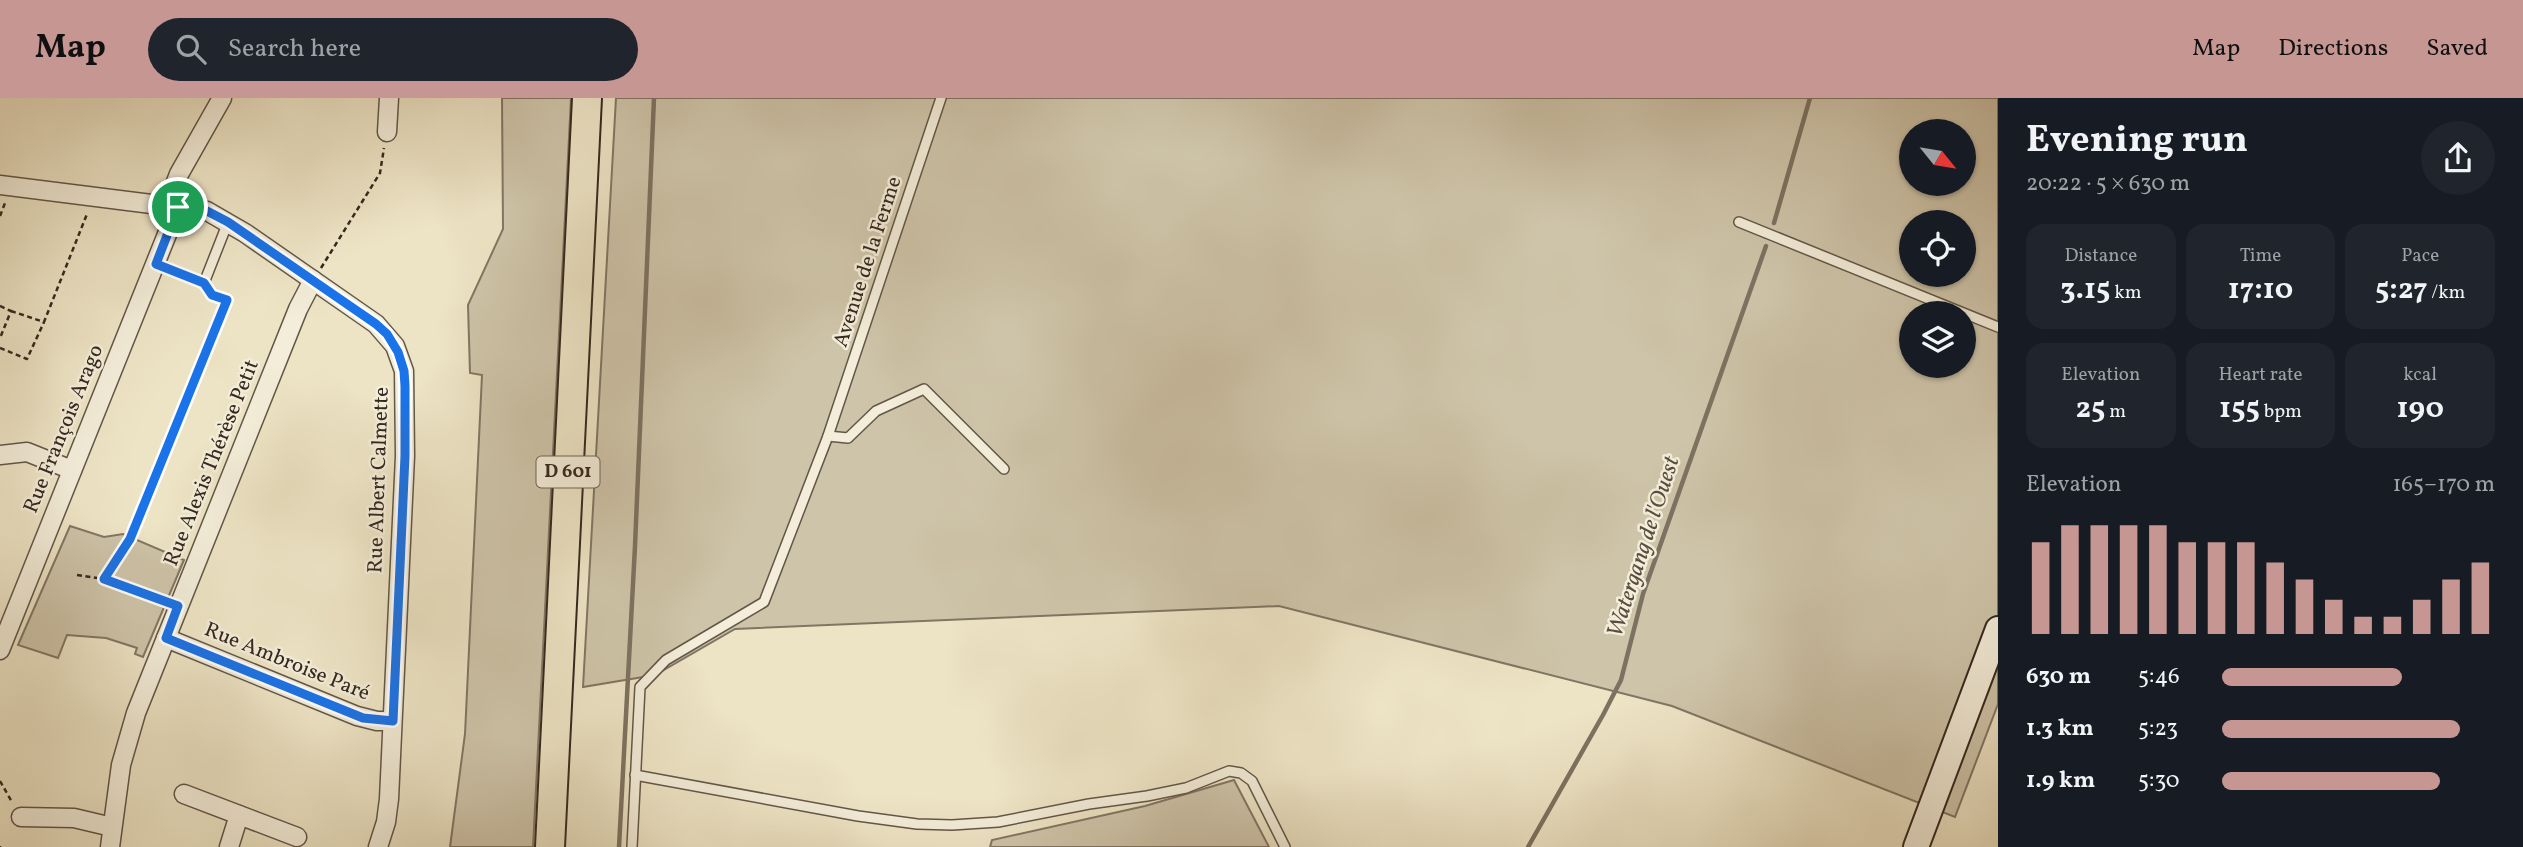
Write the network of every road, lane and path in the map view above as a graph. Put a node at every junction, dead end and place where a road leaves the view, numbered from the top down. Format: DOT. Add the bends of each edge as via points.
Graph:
graph roads {
  1 [pos="222,98"];
  2 [pos="389,98"];
  3 [pos="587,98"];
  4 [pos="601,98"];
  5 [pos="941,98"];
  6 [pos="387,132"];
  7 [pos="4,192"];
  8 [pos="173,206"];
  9 [pos="90,208"];
  10 [pos="0,216"];
  11 [pos="228,222"];
  12 [pos="1739,222"];
  13 [pos="156,264"];
  14 [pos="313,280"];
  15 [pos="204,283"];
  16 [pos="0,306"];
  17 [pos="11,310"];
  18 [pos="44,322"];
  19 [pos="1998,327"];
  20 [pos="0,338"];
  21 [pos="0,348"];
  22 [pos="828,436"];
  23 [pos="0,455"];
  24 [pos="1004,469"];
  25 [pos="72,470"];
  26 [pos="77,575"];
  27 [pos="104,579"];
  28 [pos="178,606"];
  29 [pos="1998,629"];
  30 [pos="166,638"];
  31 [pos="0,650"];
  32 [pos="1994,655"];
  33 [pos="393,721"];
  34 [pos="635,775"];
  35 [pos="0,781"];
  36 [pos="6,792"];
  37 [pos="0,794"];
  38 [pos="184,794"];
  39 [pos="239,815"];
  40 [pos="21,817"];
  41 [pos="112,827"];
  42 [pos="297,837"];
  43 [pos="110,847"];
  44 [pos="229,847"];
  45 [pos="378,847"];
  46 [pos="550,847"];
  47 [pos="564,847"];
  48 [pos="632,847"];
  49 [pos="1285,847"];
  50 [pos="1916,847"];
  1 -- 8 [label="street, Rue François Arago" via="179,174"];
  2 -- 6 [label="street"];
  3 -- 46 [label="main road, D 601"];
  4 -- 47 [label="main road, D 601"];
  5 -- 22 [label="lane, Avenue de la Ferme"];
  6 -- 14 [label="path" via="380,173"];
  7 -- 8 [label="street, Rue Albert Calmette"];
  7 -- 10 [label="path"];
  8 -- 11 [label="street, Rue Albert Calmette" via="207,211"];
  8 -- 13 [label="street, Rue François Arago"];
  9 -- 18 [label="path"];
  11 -- 14 [label="street, Rue Albert Calmette"];
  11 -- 15 [label="lane"];
  12 -- 19 [label="lane"];
  13 -- 15 [label="lane"];
  13 -- 25 [label="street, Rue François Arago"];
  14 -- 28 [label="street, Rue Alexis Thérèse Petit"];
  14 -- 33 [label="street, Rue Albert Calmette" via="387,334 404,371 405,456"];
  15 -- 27 [label="path" via="212,295 227,300 130,539"];
  16 -- 17 [label="path"];
  17 -- 18 [label="path"];
  17 -- 20 [label="path"];
  18 -- 21 [label="path" via="27,359"];
  22 -- 24 [label="lane" via="848,438 876,411 924,388"];
  22 -- 34 [label="lane, Avenue de la Ferme" via="764,602 666,660 640,687"];
  23 -- 25 [label="street" via="27,452"];
  25 -- 31 [label="street, Rue François Arago"];
  26 -- 27 [label="path"];
  27 -- 28 [label="path"];
  28 -- 30 [label="street, Rue Alexis Thérèse Petit"];
  29 -- 32 [label="main road"];
  30 -- 33 [label="street, Rue Ambroise Paré" via="363,718"];
  30 -- 41 [label="street, Rue Alexis Thérèse Petit" via="128,735"];
  32 -- 50 [label="main road"];
  33 -- 45 [label="street, Rue Albert Calmette" via="388,812"];
  34 -- 48 [label="lane, Avenue de la Ferme"];
  34 -- 49 [label="lane" via="858,817 952,825 999,822 1147,796 1235,771 1252,781"];
  35 -- 36 [label="path"];
  36 -- 37 [label="path"];
  36 -- 40 [label="path"];
  38 -- 39 [label="street"];
  39 -- 42 [label="street"];
  39 -- 44 [label="street"];
  40 -- 41 [label="street" via="74,818"];
  41 -- 43 [label="street, Rue Alexis Thérèse Petit"];
}
